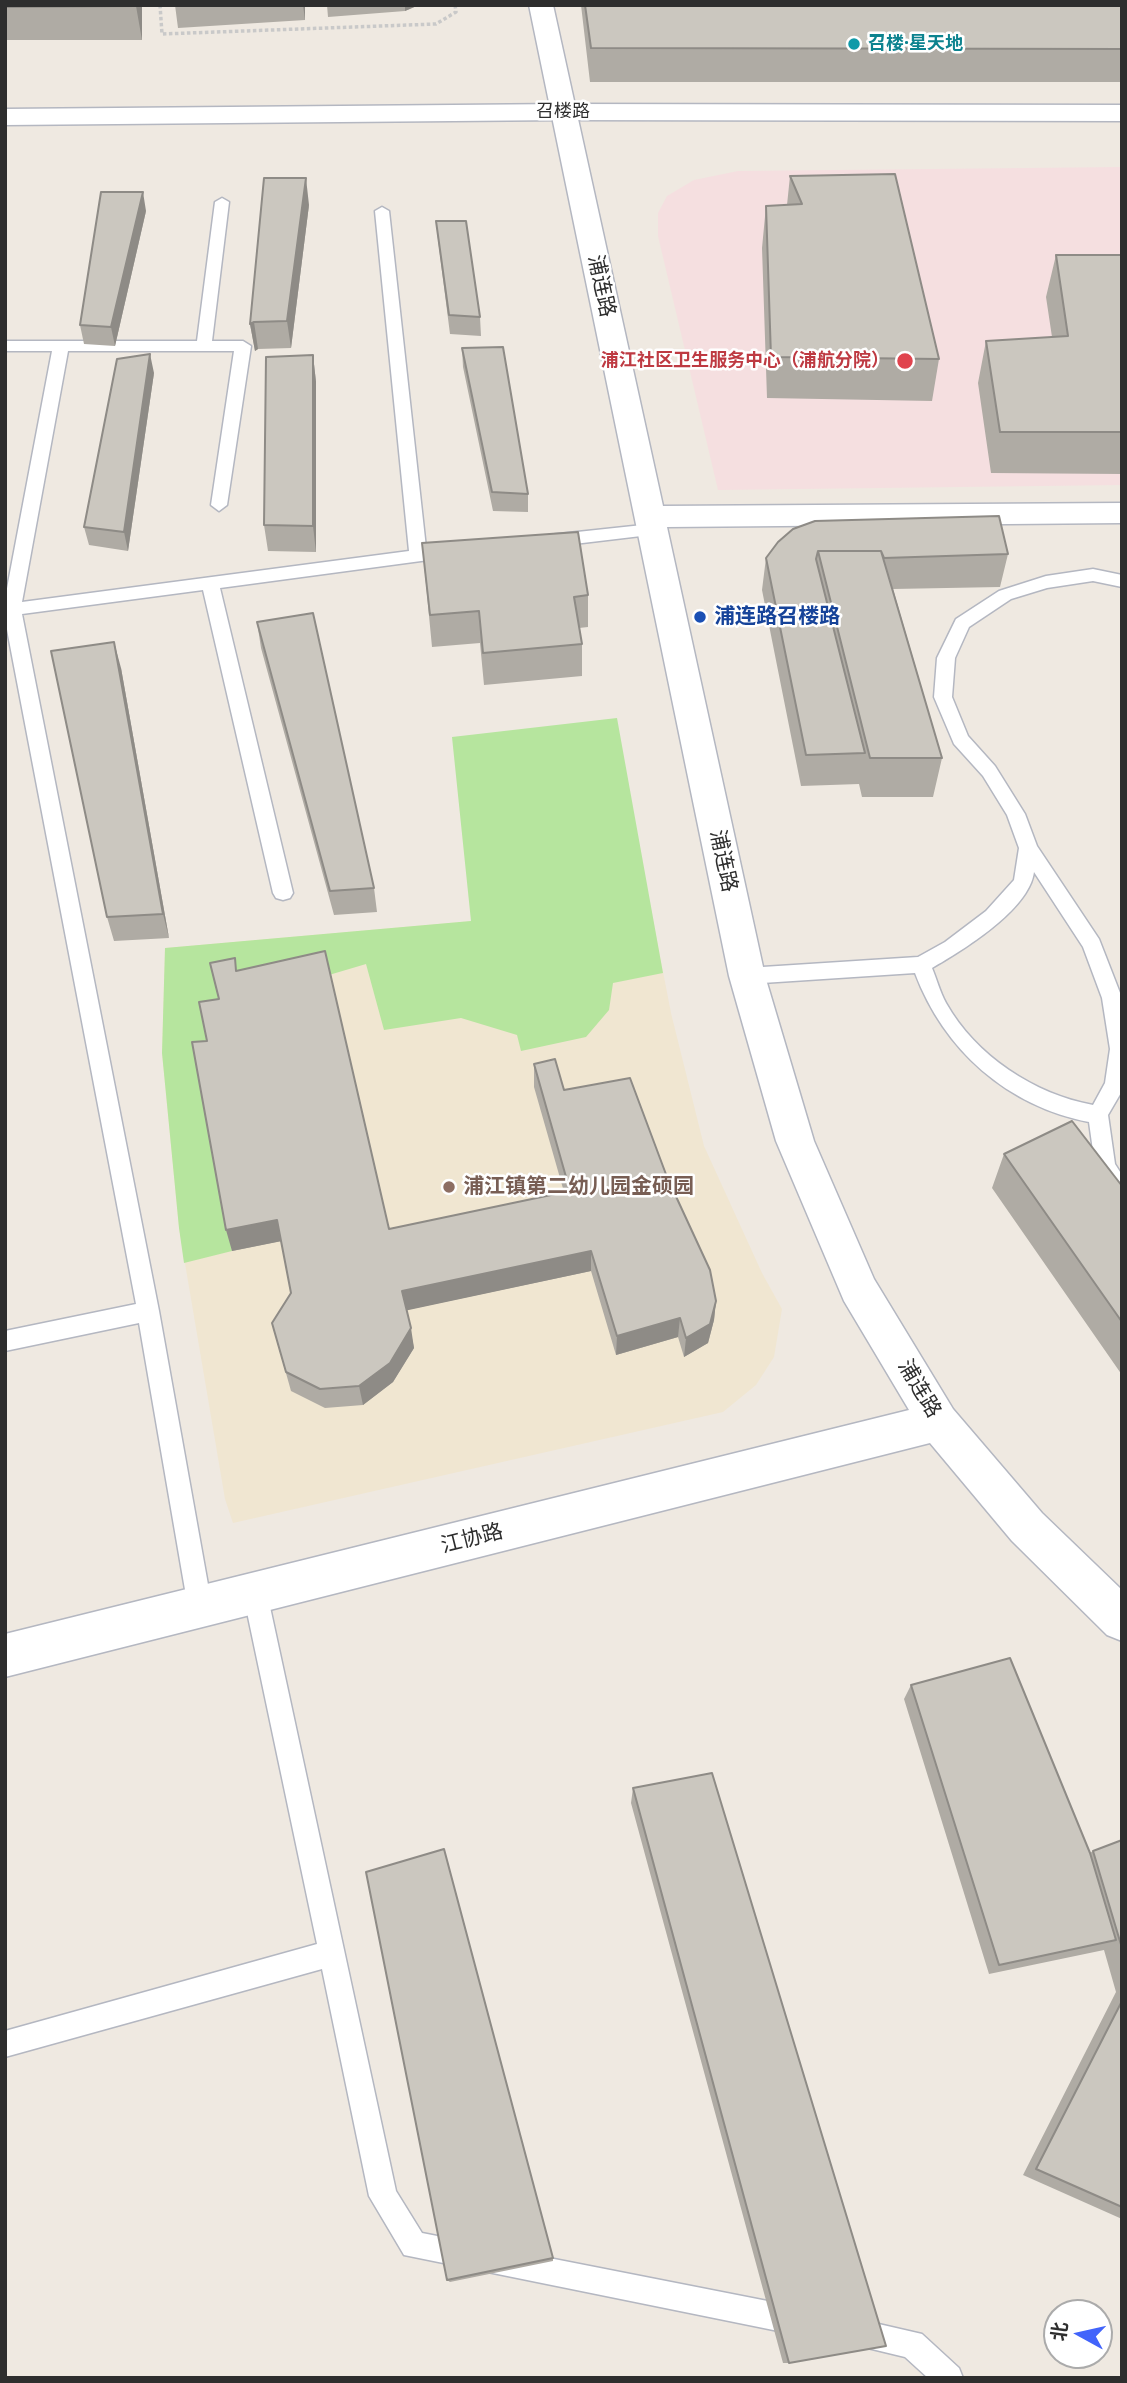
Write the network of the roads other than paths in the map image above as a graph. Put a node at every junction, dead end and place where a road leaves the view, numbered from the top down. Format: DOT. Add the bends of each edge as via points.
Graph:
graph roads {
  1 [pos="541,5"];
  2 [pos="1122,92"];
  3 [pos="5,97"];
  4 [pos="563,102"];
  5 [pos="1122,113"];
  6 [pos="5,117"];
  7 [pos="222,202"];
  8 [pos="382,211"];
  9 [pos="5,346"];
  10 [pos="61,346"];
  11 [pos="204,346"];
  12 [pos="219,505"];
  13 [pos="1122,513"];
  14 [pos="650,523"];
  15 [pos="528,543"];
  16 [pos="473,549"];
  17 [pos="418,554"];
  18 [pos="1122,580"];
  19 [pos="210,582"];
  20 [pos="12,609"];
  21 [pos="1028,848"];
  22 [pos="283,893"];
  23 [pos="921,965"];
  24 [pos="747,976"];
  25 [pos="1098,1115"];
  26 [pos="1122,1194"];
  27 [pos="148,1311"];
  28 [pos="5,1341"];
  29 [pos="938,1422"];
  30 [pos="255,1593"];
  31 [pos="200,1606"];
  32 [pos="1122,1620"];
  33 [pos="5,1656"];
  34 [pos="331,1953"];
  35 [pos="5,2044"];
  36 [pos="949,2378"];
  1 -- 4 [label="street, 浦连路"];
  2 -- 4 [label="street, 召楼路"];
  3 -- 4 [label="street, 召楼路"];
  4 -- 5 [label="street, 召楼路"];
  4 -- 6 [label="street, 召楼路"];
  4 -- 14 [label="street, 浦连路"];
  7 -- 11 [label="lane"];
  8 -- 17 [label="lane"];
  9 -- 10 [label="lane"];
  10 -- 11 [label="lane"];
  10 -- 20 [label="lane"];
  11 -- 12 [label="lane" via="243,346"];
  13 -- 14 [label="street"];
  14 -- 15 [label="lane"];
  14 -- 24 [label="street, 浦连路"];
  16 -- 17 [label="lane"];
  17 -- 19 [label="lane"];
  18 -- 21 [label="lane" via="1093,575 1046,582 1005,595 962,623 946,658 943,697 960,738 1016,814"];
  19 -- 20 [label="lane"];
  19 -- 22 [label="lane"];
  20 -- 27 [label="lane"];
  21 -- 23 [label="lane" via="1024,883 993,916"];
  21 -- 25 [label="lane" via="1092,944 1112,998 1120,1049 1115,1084"];
  23 -- 24 [label="lane"];
  23 -- 25 [label="lane" via="940,1010 976,1055 1023,1089 1074,1112"];
  24 -- 29 [label="street, 浦连路" via="795,1141 858,1289"];
  25 -- 26 [label="lane" via="1105,1165"];
  27 -- 28 [label="lane"];
  27 -- 31 [label="lane"];
  29 -- 30 [label="street, 江协路"];
  29 -- 32 [label="street, 浦连路" via="1027,1527"];
  30 -- 31 [label="street, 江协路"];
  30 -- 34 [label="lane"];
  31 -- 33 [label="street, 江协路"];
  34 -- 35 [label="lane"];
  34 -- 36 [label="lane" via="383,2196 414,2245 912,2343"];
}
